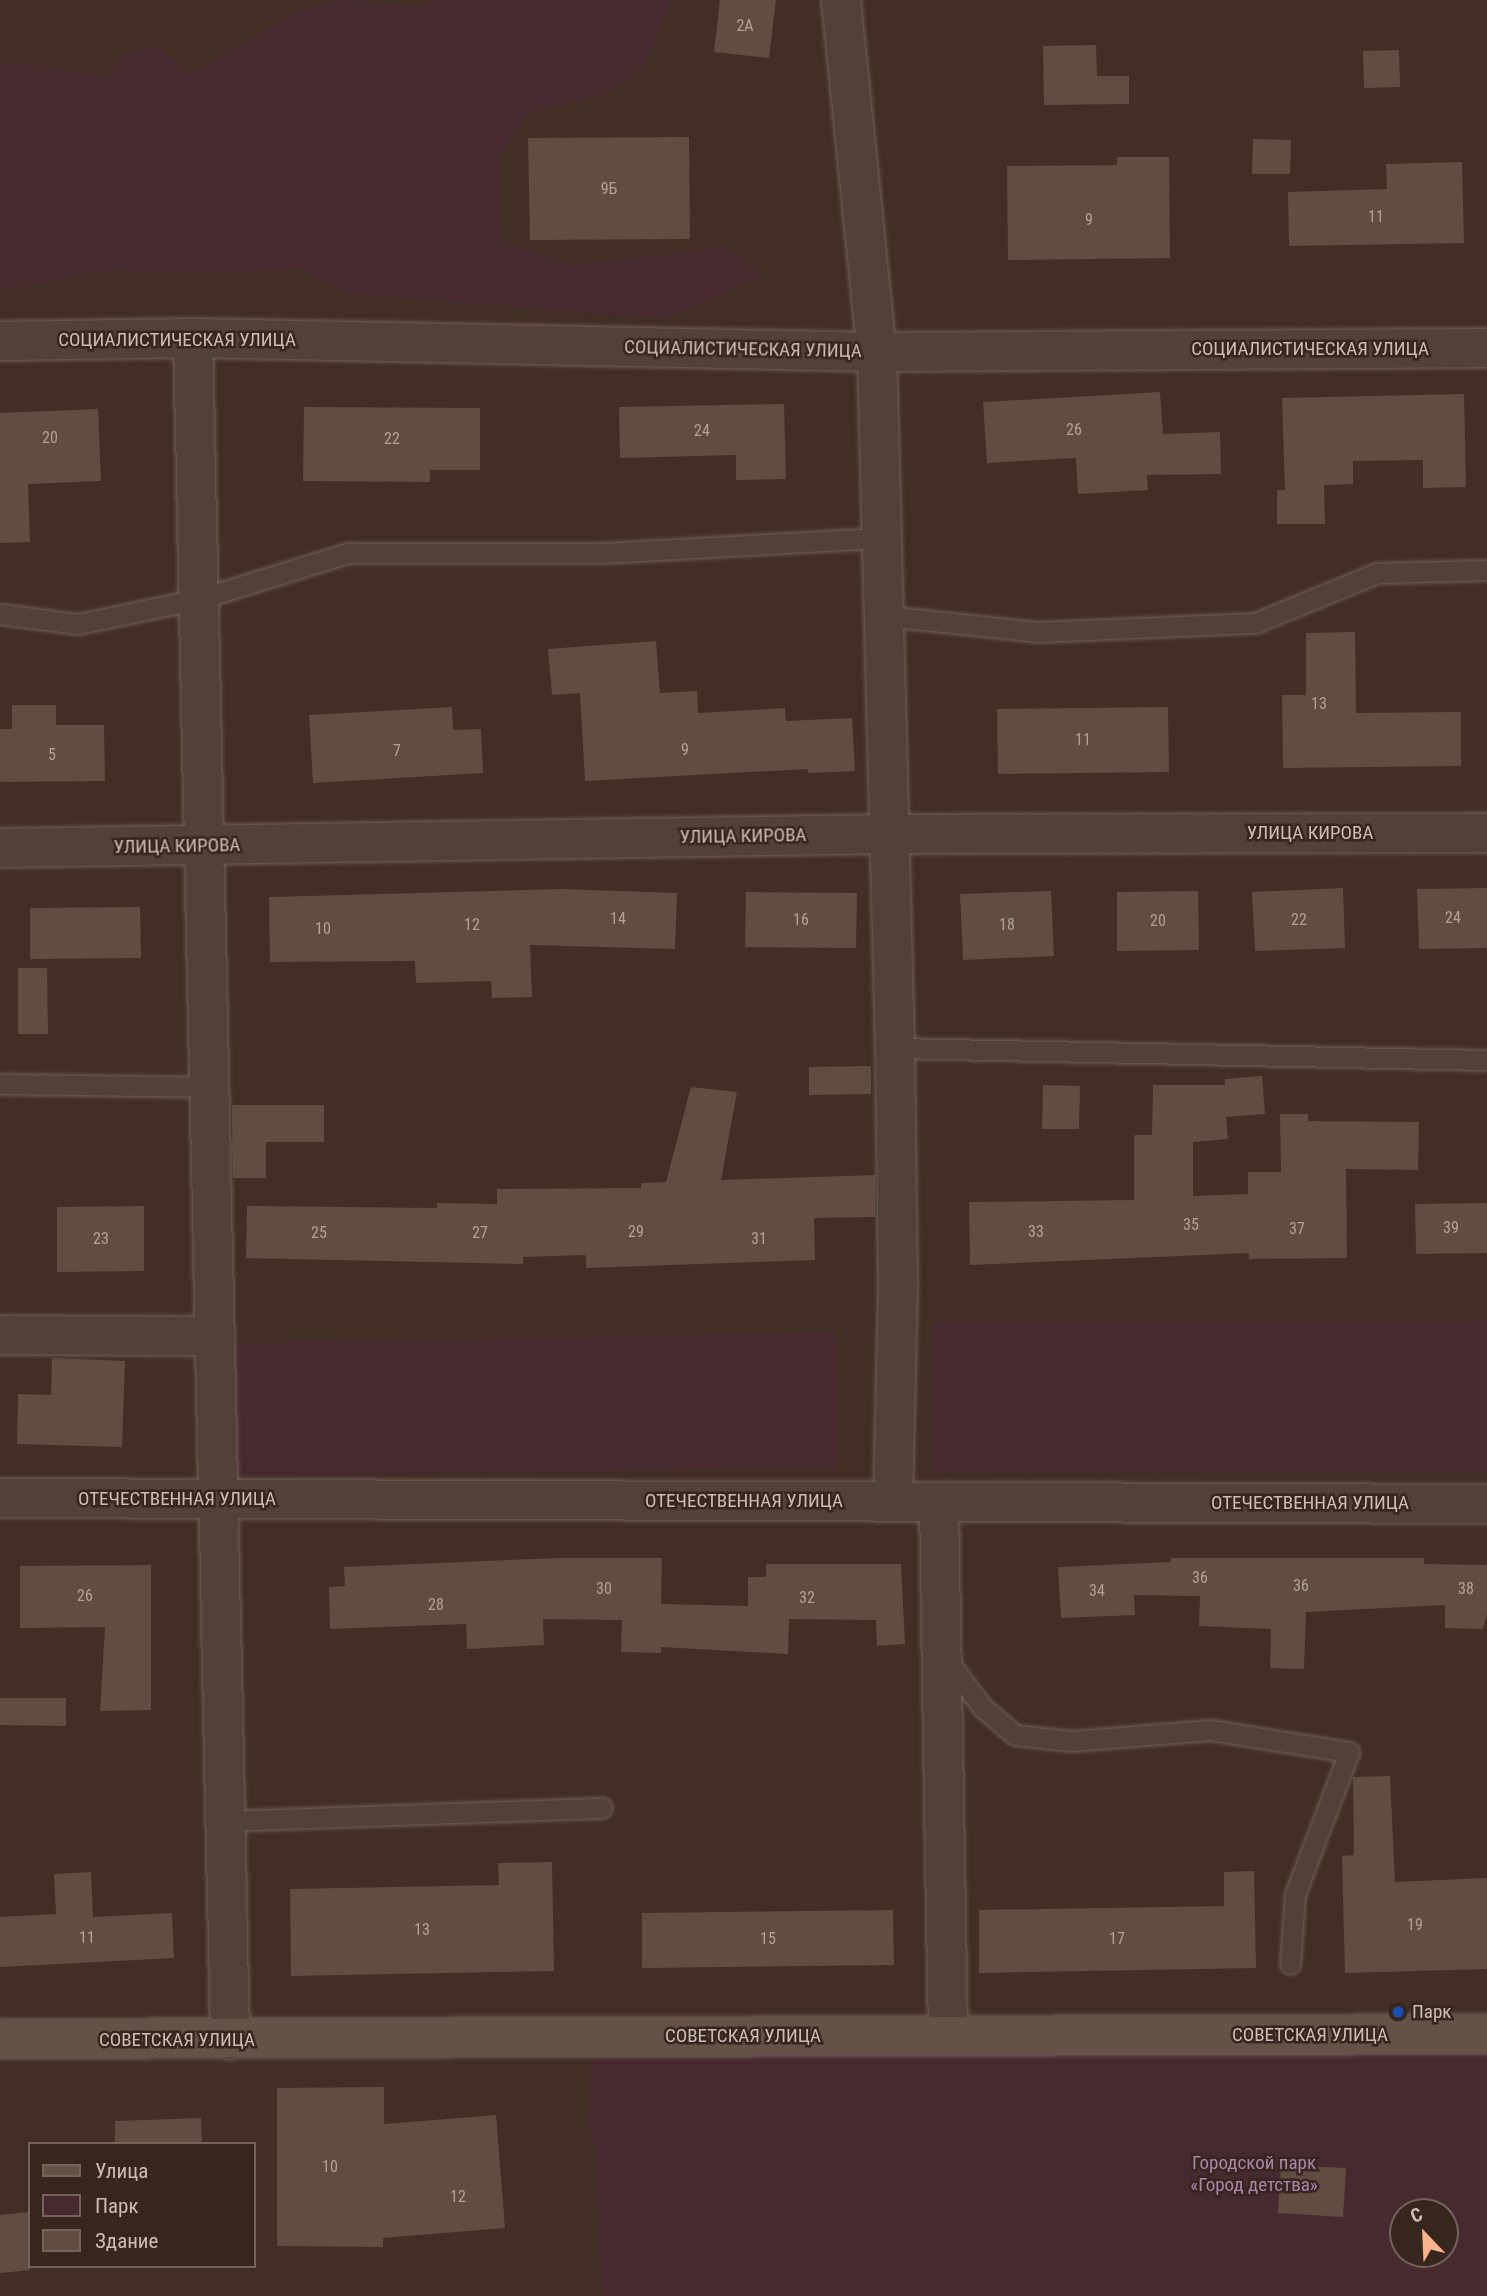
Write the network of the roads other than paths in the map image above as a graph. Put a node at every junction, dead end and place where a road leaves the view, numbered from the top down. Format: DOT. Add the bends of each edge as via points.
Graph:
graph roads {
  1 [pos="841,0"];
  2 [pos="193,338"];
  3 [pos="0,341"];
  4 [pos="1487,348"];
  5 [pos="877,352"];
  6 [pos="881,538"];
  7 [pos="1487,570"];
  8 [pos="199,599"];
  9 [pos="0,614"];
  10 [pos="886,615"];
  11 [pos="1487,832"];
  12 [pos="890,834"];
  13 [pos="204,846"];
  14 [pos="0,848"];
  15 [pos="895,1048"];
  16 [pos="1487,1060"];
  17 [pos="0,1084"];
  18 [pos="209,1087"];
  19 [pos="0,1335"];
  20 [pos="215,1336"];
  21 [pos="0,1498"];
  22 [pos="218,1499"];
  23 [pos="893,1502"];
  24 [pos="939,1503"];
  25 [pos="1487,1504"];
  26 [pos="942,1651"];
  27 [pos="602,1808"];
  28 [pos="225,1821"];
  29 [pos="1290,1964"];
  30 [pos="1487,2034"];
  31 [pos="948,2035"];
  32 [pos="0,2039"];
  33 [pos="230,2040"];
  1 -- 5 [label="street"];
  2 -- 3 [label="street, СОЦИАЛИСТИЧЕСКАЯ УЛИЦА"];
  2 -- 5 [label="street, СОЦИАЛИСТИЧЕСКАЯ УЛИЦА"];
  2 -- 8 [label="street"];
  4 -- 5 [label="street, СОЦИАЛИСТИЧЕСКАЯ УЛИЦА"];
  5 -- 6 [label="street"];
  6 -- 8 [label="lane" via="601,553 348,552"];
  6 -- 10 [label="street"];
  7 -- 10 [label="lane" via="1377,573 1255,623 1037,632"];
  8 -- 9 [label="lane" via="78,624"];
  8 -- 13 [label="street"];
  10 -- 12 [label="street"];
  11 -- 12 [label="street, УЛИЦА КИРОВА"];
  12 -- 13 [label="street, УЛИЦА КИРОВА"];
  12 -- 15 [label="street"];
  13 -- 14 [label="street, УЛИЦА КИРОВА"];
  13 -- 18 [label="street"];
  15 -- 16 [label="lane"];
  15 -- 23 [label="street" via="898,1284"];
  17 -- 18 [label="lane"];
  18 -- 20 [label="street"];
  19 -- 20 [label="street"];
  20 -- 22 [label="street"];
  21 -- 22 [label="street, ОТЕЧЕСТВЕННАЯ УЛИЦА"];
  22 -- 23 [label="street, ОТЕЧЕСТВЕННАЯ УЛИЦА"];
  22 -- 28 [label="street"];
  23 -- 24 [label="street, ОТЕЧЕСТВЕННАЯ УЛИЦА"];
  24 -- 25 [label="street, ОТЕЧЕСТВЕННАЯ УЛИЦА"];
  24 -- 26 [label="street"];
  26 -- 29 [label="lane" via="982,1707 1014,1735 1072,1741 1211,1730 1349,1752 1295,1894"];
  26 -- 31 [label="street"];
  27 -- 28 [label="lane"];
  28 -- 33 [label="street"];
  30 -- 31 [label="street, СОВЕТСКАЯ УЛИЦА"];
  31 -- 33 [label="street, СОВЕТСКАЯ УЛИЦА"];
  32 -- 33 [label="street, СОВЕТСКАЯ УЛИЦА"];
}
